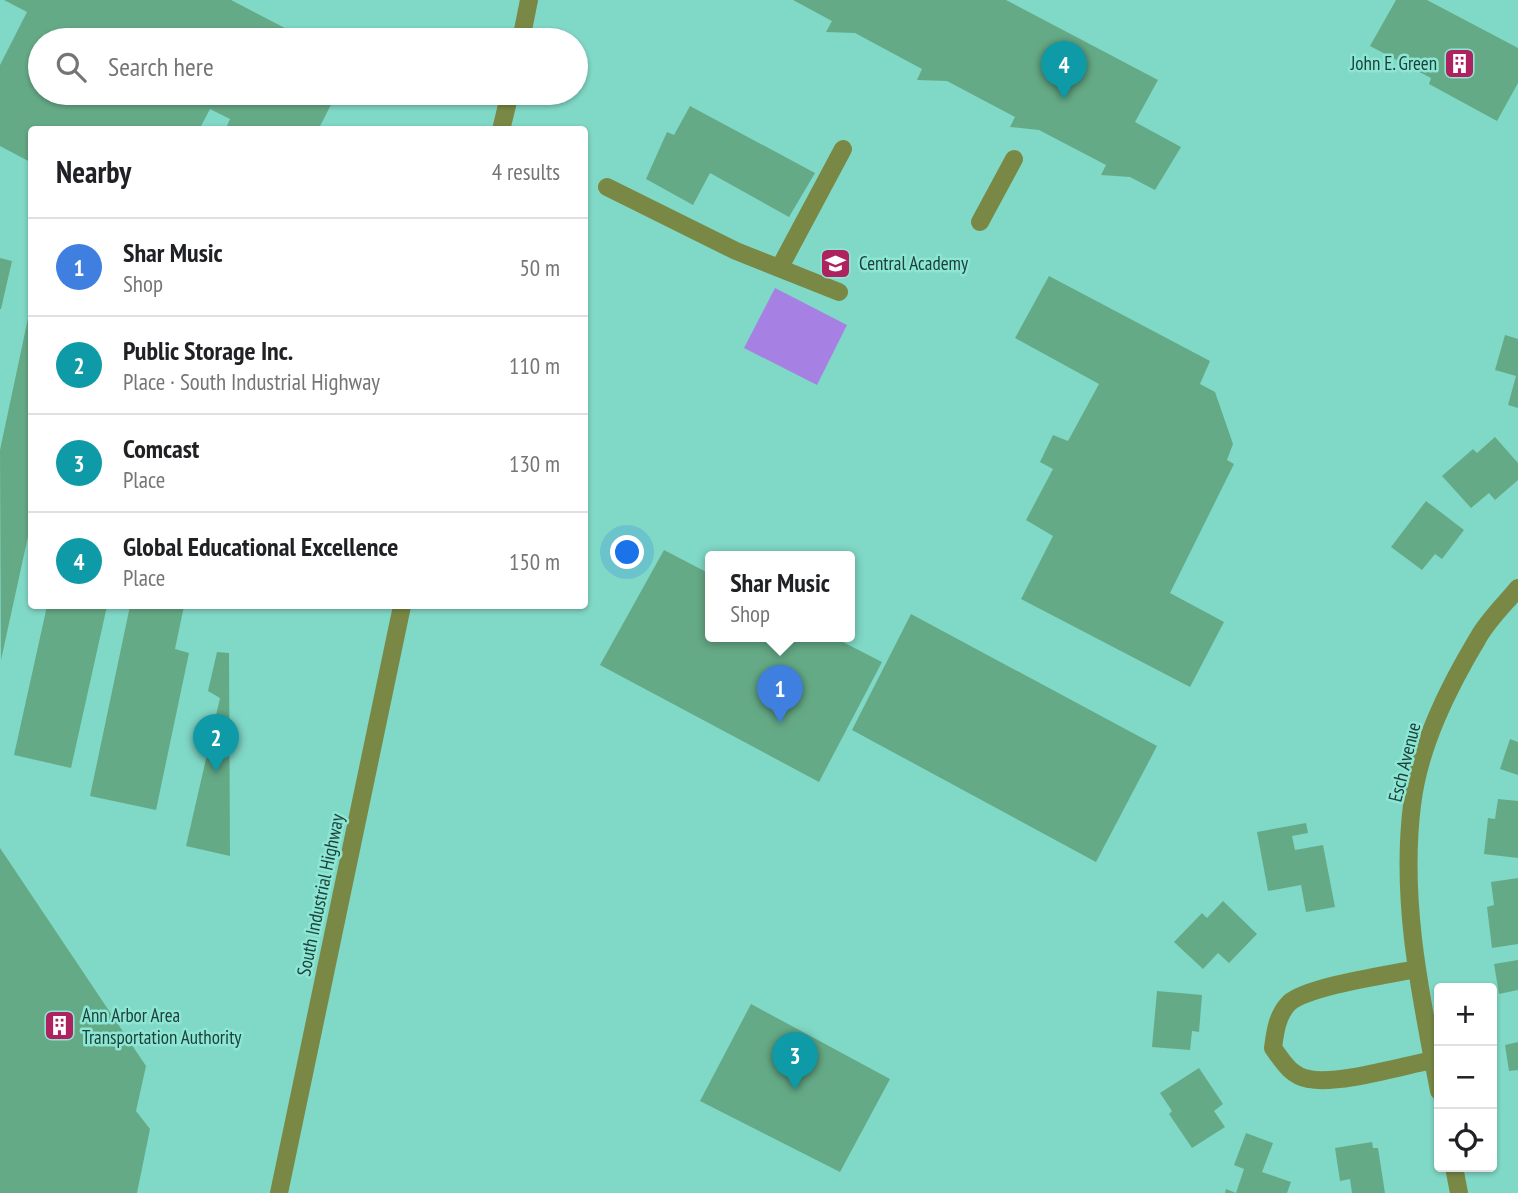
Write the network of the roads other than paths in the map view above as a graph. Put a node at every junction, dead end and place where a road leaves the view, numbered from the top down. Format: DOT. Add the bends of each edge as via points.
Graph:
graph roads {
  1 [pos="529,0"];
  2 [pos="523,28"];
  3 [pos="507,105"];
  4 [pos="503,126"];
  5 [pos="843,149"];
  6 [pos="1014,159"];
  7 [pos="607,187"];
  8 [pos="981,222"];
  9 [pos="780,267"];
  10 [pos="839,292"];
  11 [pos="1518,588"];
  12 [pos="401,609"];
  13 [pos="1416,970"];
  14 [pos="1433,1060"];
  15 [pos="1434,1065"];
  16 [pos="1455,1172"];
  17 [pos="279,1193"];
  18 [pos="1459,1193"];
  1 -- 2 [label="street"];
  3 -- 4 [label="street"];
  5 -- 9 [label="street"];
  6 -- 8 [label="street"];
  7 -- 9 [label="street" via="736,251"];
  9 -- 10 [label="street"];
  11 -- 13 [label="street, Esch Avenue" via="1479,636 1438,714 1423,754 1412,805 1409,890"];
  12 -- 17 [label="street, South Industrial Highway"];
  13 -- 14 [label="street, Esch Avenue"];
  13 -- 14 [label="street" via="1310,992 1289,1003 1276,1023 1273,1048 1287,1069 1307,1079 1326,1080"];
  14 -- 15 [label="street, Esch Avenue"];
  16 -- 18 [label="street"];
}
